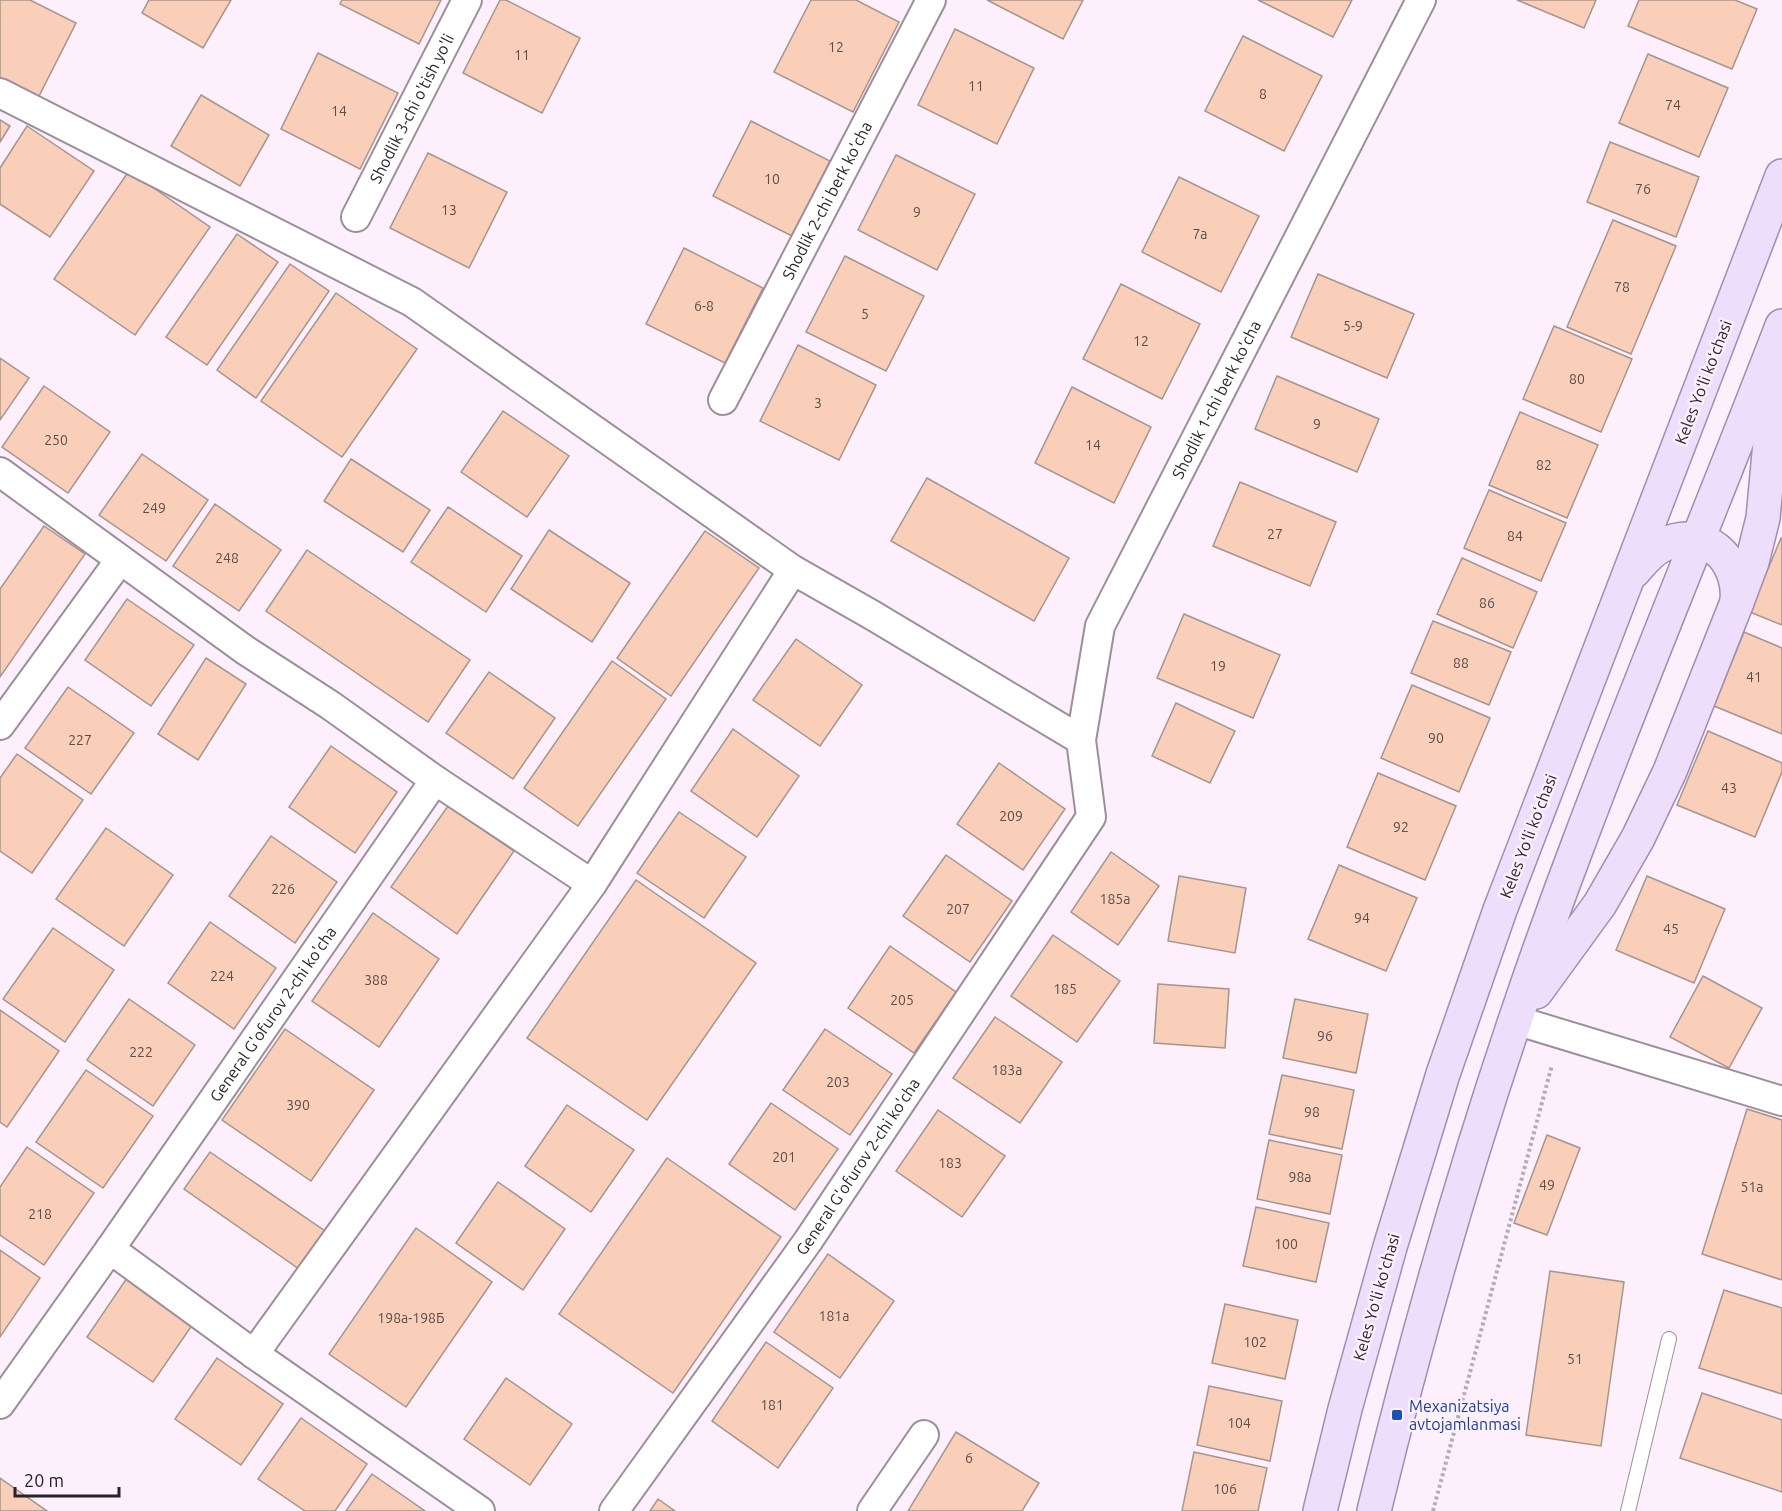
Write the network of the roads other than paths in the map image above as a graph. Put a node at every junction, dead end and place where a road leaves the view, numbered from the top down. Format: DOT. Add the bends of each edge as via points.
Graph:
graph roads {
  1 [pos="467,0"];
  2 [pos="931,0"];
  3 [pos="1421,0"];
  4 [pos="0,93"];
  5 [pos="1782,176"];
  6 [pos="356,217"];
  7 [pos="1782,327"];
  8 [pos="723,400"];
  9 [pos="0,472"];
  10 [pos="1698,539"];
  11 [pos="120,560"];
  12 [pos="793,570"];
  13 [pos="1629,576"];
  14 [pos="1737,602"];
  15 [pos="0,725"];
  16 [pos="1081,740"];
  17 [pos="435,780"];
  18 [pos="1091,817"];
  19 [pos="592,884"];
  20 [pos="1515,1020"];
  21 [pos="1782,1101"];
  22 [pos="110,1249"];
  23 [pos="1669,1339"];
  24 [pos="254,1354"];
  25 [pos="0,1404"];
  26 [pos="924,1435"];
  27 [pos="480,1511"];
  28 [pos="614,1511"];
  29 [pos="872,1511"];
  30 [pos="1320,1511"];
  31 [pos="1374,1511"];
  32 [pos="1628,1511"];
  1 -- 6 [label="street, Shodlik 3-chi o'tish yo'li"];
  2 -- 8 [label="street, Shodlik 2-chi berk ko'cha"];
  3 -- 16 [label="street, Shodlik 1-chi berk ko'cha" via="1100,626"];
  4 -- 12 [label="street" via="412,302"];
  5 -- 13 [label="main road, Keles Yoʻli koʻchasi"];
  7 -- 10 [label="main road"];
  7 -- 14 [label="main road" via="1763,518"];
  9 -- 11 [label="street"];
  10 -- 13 [label="main road" via="1682,538 1663,544"];
  10 -- 14 [label="main road" via="1722,555 1731,567 1737,584"];
  10 -- 20 [label="main road" via="1578,843"];
  11 -- 15 [label="street"];
  11 -- 17 [label="street"];
  12 -- 16 [label="street"];
  12 -- 19 [label="street"];
  13 -- 30 [label="main road, Keles Yoʻli koʻchasi" via="1528,832 1443,1074 1365,1334"];
  14 -- 20 [label="main road" via="1670,771 1638,838 1600,904"];
  16 -- 18 [label="street, Shodlik 1-chi berk ko'cha"];
  17 -- 19 [label="street"];
  17 -- 22 [label="street, General G'ofurov 2-chi ko'cha"];
  18 -- 28 [label="street, General G'ofurov 2-chi ko'cha" via="808,1241"];
  19 -- 24 [label="street"];
  20 -- 21 [label="street"];
  20 -- 31 [label="main road" via="1441,1256"];
  22 -- 24 [label="street"];
  22 -- 25 [label="street, General G'ofurov 2-chi ko'cha"];
  23 -- 32 [label="lane"];
  24 -- 27 [label="street"];
  26 -- 29 [label="street"];
}
